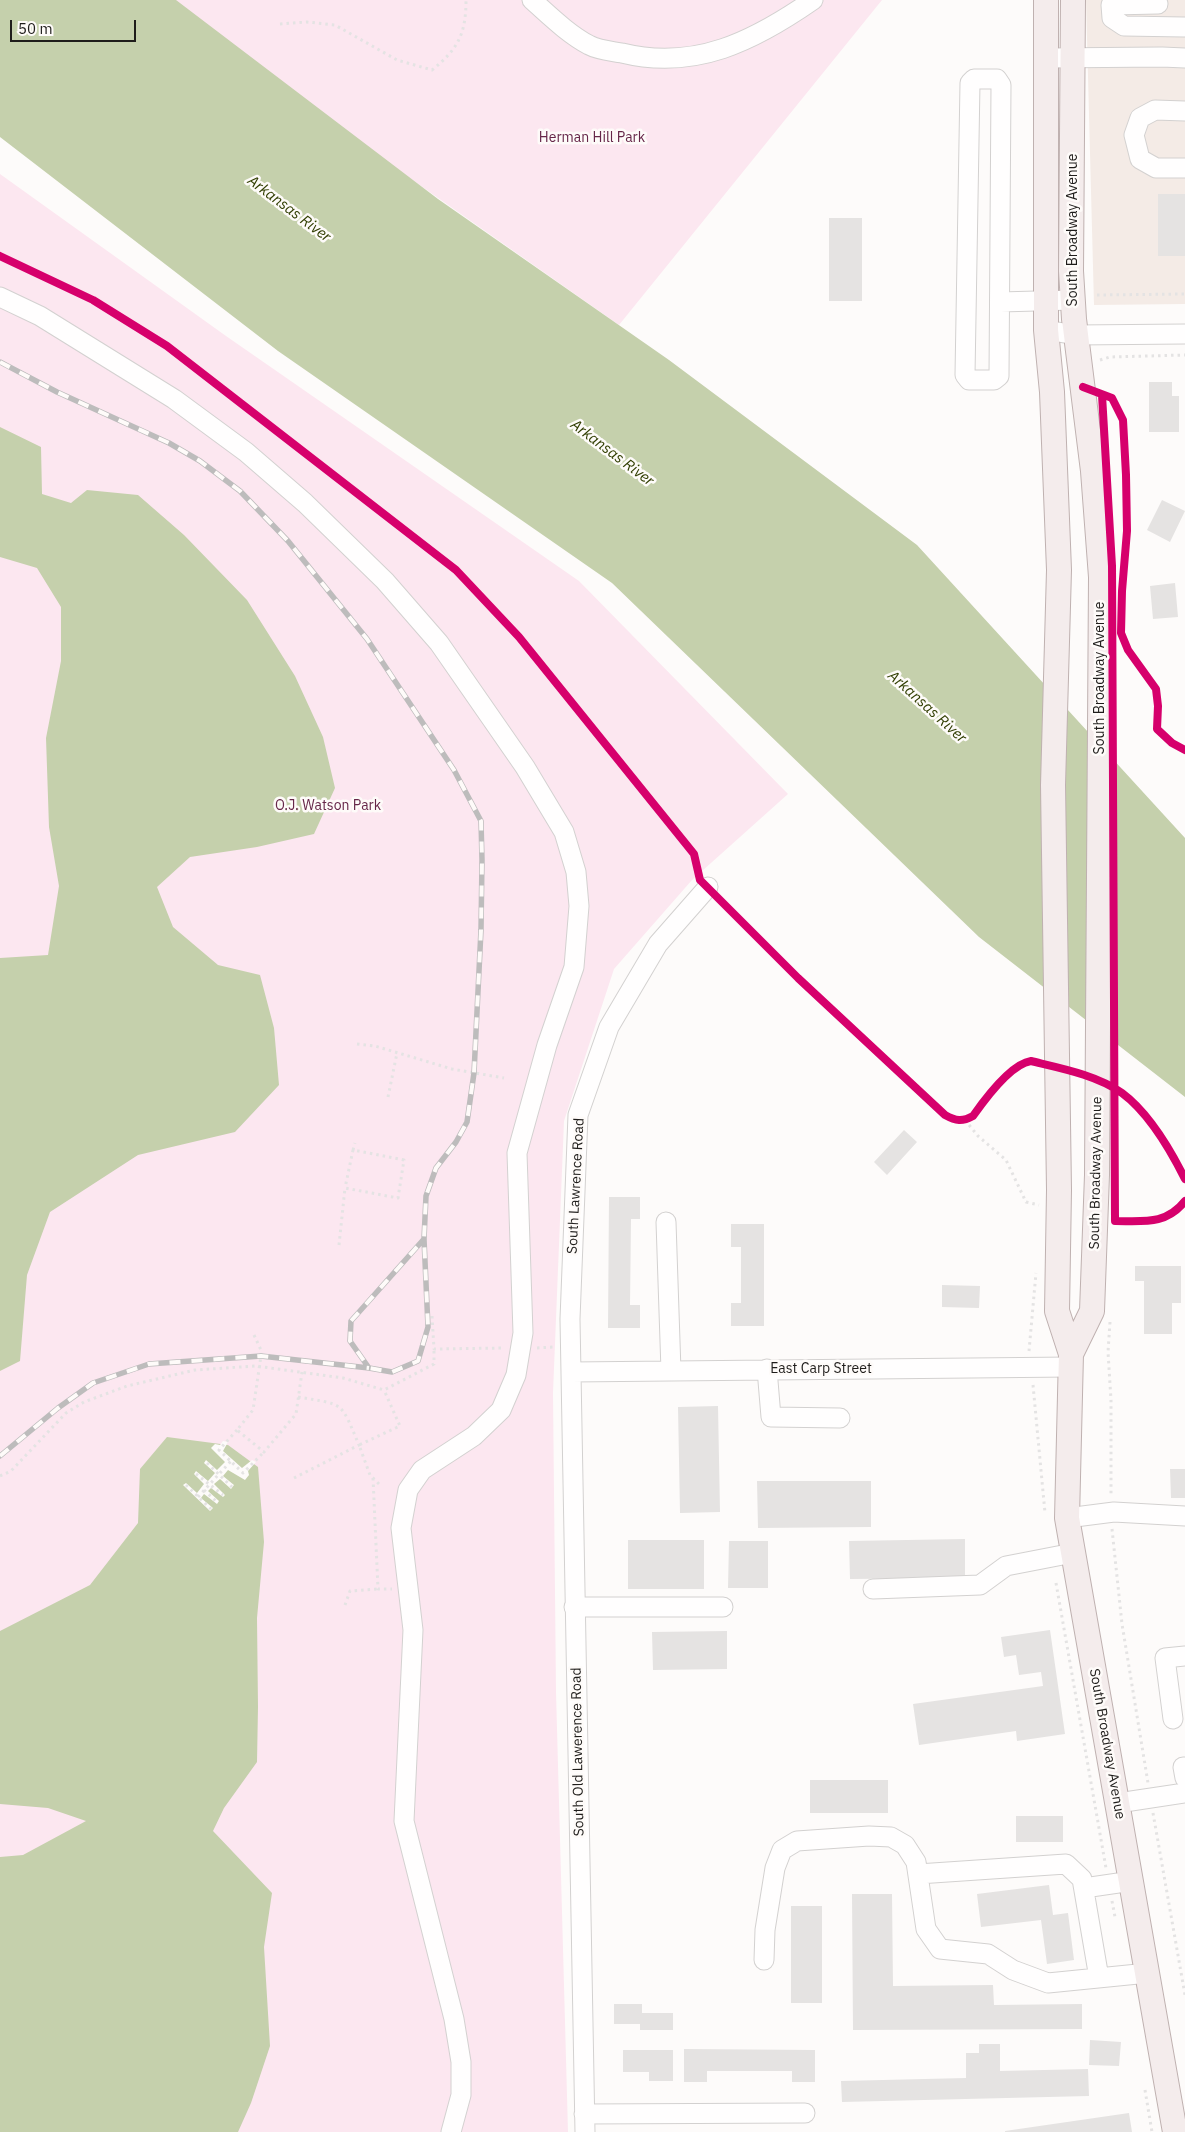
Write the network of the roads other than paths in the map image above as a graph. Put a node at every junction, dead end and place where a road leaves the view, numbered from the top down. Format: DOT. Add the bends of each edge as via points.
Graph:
graph roads {
  1 [pos="532,0"];
  2 [pos="813,0"];
  3 [pos="1046,0"];
  4 [pos="1073,0"];
  5 [pos="1131,2"];
  6 [pos="1158,2"];
  7 [pos="1184,27"];
  8 [pos="1074,57"];
  9 [pos="1047,58"];
  10 [pos="1185,58"];
  11 [pos="1185,111"];
  12 [pos="1185,168"];
  13 [pos="0,297"];
  14 [pos="1073,300"];
  15 [pos="1046,301"];
  16 [pos="1000,302"];
  17 [pos="1046,330"];
  18 [pos="1185,334"];
  19 [pos="1076,335"];
  20 [pos="708,887"];
  21 [pos="666,1222"];
  22 [pos="1071,1360"];
  23 [pos="767,1369"];
  24 [pos="671,1371"];
  25 [pos="571,1372"];
  26 [pos="840,1418"];
  27 [pos="1185,1516"];
  28 [pos="1067,1518"];
  29 [pos="1073,1553"];
  30 [pos="873,1589"];
  31 [pos="574,1607"];
  32 [pos="723,1607"];
  33 [pos="1185,1656"];
  34 [pos="1173,1719"];
  35 [pos="1185,1767"];
  36 [pos="1185,1778"];
  37 [pos="1185,1793"];
  38 [pos="1118,1803"];
  39 [pos="918,1874"];
  40 [pos="1132,1882"];
  41 [pos="1084,1888"];
  42 [pos="764,1960"];
  43 [pos="1148,1973"];
  44 [pos="1100,1978"];
  45 [pos="805,2114"];
  46 [pos="585,2123"];
  47 [pos="451,2132"];
  48 [pos="1175,2132"];
  1 -- 2 [label="street" via="589,45 631,56 670,60 699,56 758,35"];
  3 -- 9 [label="main road, South Broadway Avenue"];
  4 -- 8 [label="main road, South Broadway Avenue"];
  5 -- 6 [label="street"];
  5 -- 7 [label="street" via="1111,5 1112,18 1124,26"];
  6 -- 7 [label="street" via="1170,19"];
  8 -- 9 [label="street"];
  8 -- 10 [label="street"];
  8 -- 14 [label="main road, South Broadway Avenue"];
  9 -- 15 [label="main road, South Broadway Avenue"];
  11 -- 12 [label="street" via="1155,110 1140,118 1134,136 1140,159 1156,168"];
  13 -- 47 [label="street" via="40,316 174,399 246,452 340,536 439,643 525,767 564,832 576,872 579,906 574,967 547,1044 517,1153 523,1333 516,1374 502,1410 474,1436 422,1470 408,1490 401,1528 413,1640 404,1821 454,2020 461,2062 461,2095"];
  14 -- 15 [label="street"];
  14 -- 19 [label="main road, South Broadway Avenue"];
  15 -- 16 [label="street"];
  15 -- 17 [label="main road, South Broadway Avenue"];
  16 -- 16 [label="street" via="1001,85 997,79 974,79 970,83 969,103 965,375 969,380 994,380 999,376"];
  17 -- 19 [label="street"];
  17 -- 22 [label="main road, South Broadway Avenue" via="1052,392 1058,570 1053,785 1057,1311"];
  18 -- 19 [label="street"];
  19 -- 22 [label="main road, South Broadway Avenue" via="1093,471 1101,577 1097,1175 1092,1311"];
  20 -- 25 [label="street, South Lawrence Road" via="658,944 608,1027 578,1115"];
  21 -- 24 [label="street"];
  22 -- 23 [label="street, East Carp Street"];
  22 -- 28 [label="main road, South Broadway Avenue"];
  23 -- 24 [label="street, East Carp Street"];
  23 -- 26 [label="street" via="771,1417"];
  24 -- 25 [label="street, East Carp Street"];
  25 -- 31 [label="street, South Old Lawerence Road"];
  27 -- 28 [label="street" via="1111,1512"];
  28 -- 29 [label="main road, South Broadway Avenue"];
  29 -- 30 [label="street" via="1006,1566 980,1585"];
  29 -- 38 [label="main road, South Broadway Avenue"];
  31 -- 32 [label="street"];
  31 -- 46 [label="street, South Old Lawerence Road"];
  33 -- 34 [label="street" via="1165,1658"];
  35 -- 36 [label="street"];
  37 -- 38 [label="street"];
  38 -- 40 [label="main road, South Broadway Avenue"];
  39 -- 41 [label="street" via="1066,1864 1082,1879"];
  39 -- 42 [label="street" via="916,1862 905,1844 891,1837 797,1841 782,1850 774,1868"];
  39 -- 44 [label="street" via="926,1929 940,1949 988,1954 1013,1970 1048,1983"];
  40 -- 41 [label="street"];
  40 -- 43 [label="main road, South Broadway Avenue"];
  41 -- 44 [label="street"];
  43 -- 44 [label="street"];
  43 -- 48 [label="main road, South Broadway Avenue"];
  45 -- 46 [label="street"];
}
